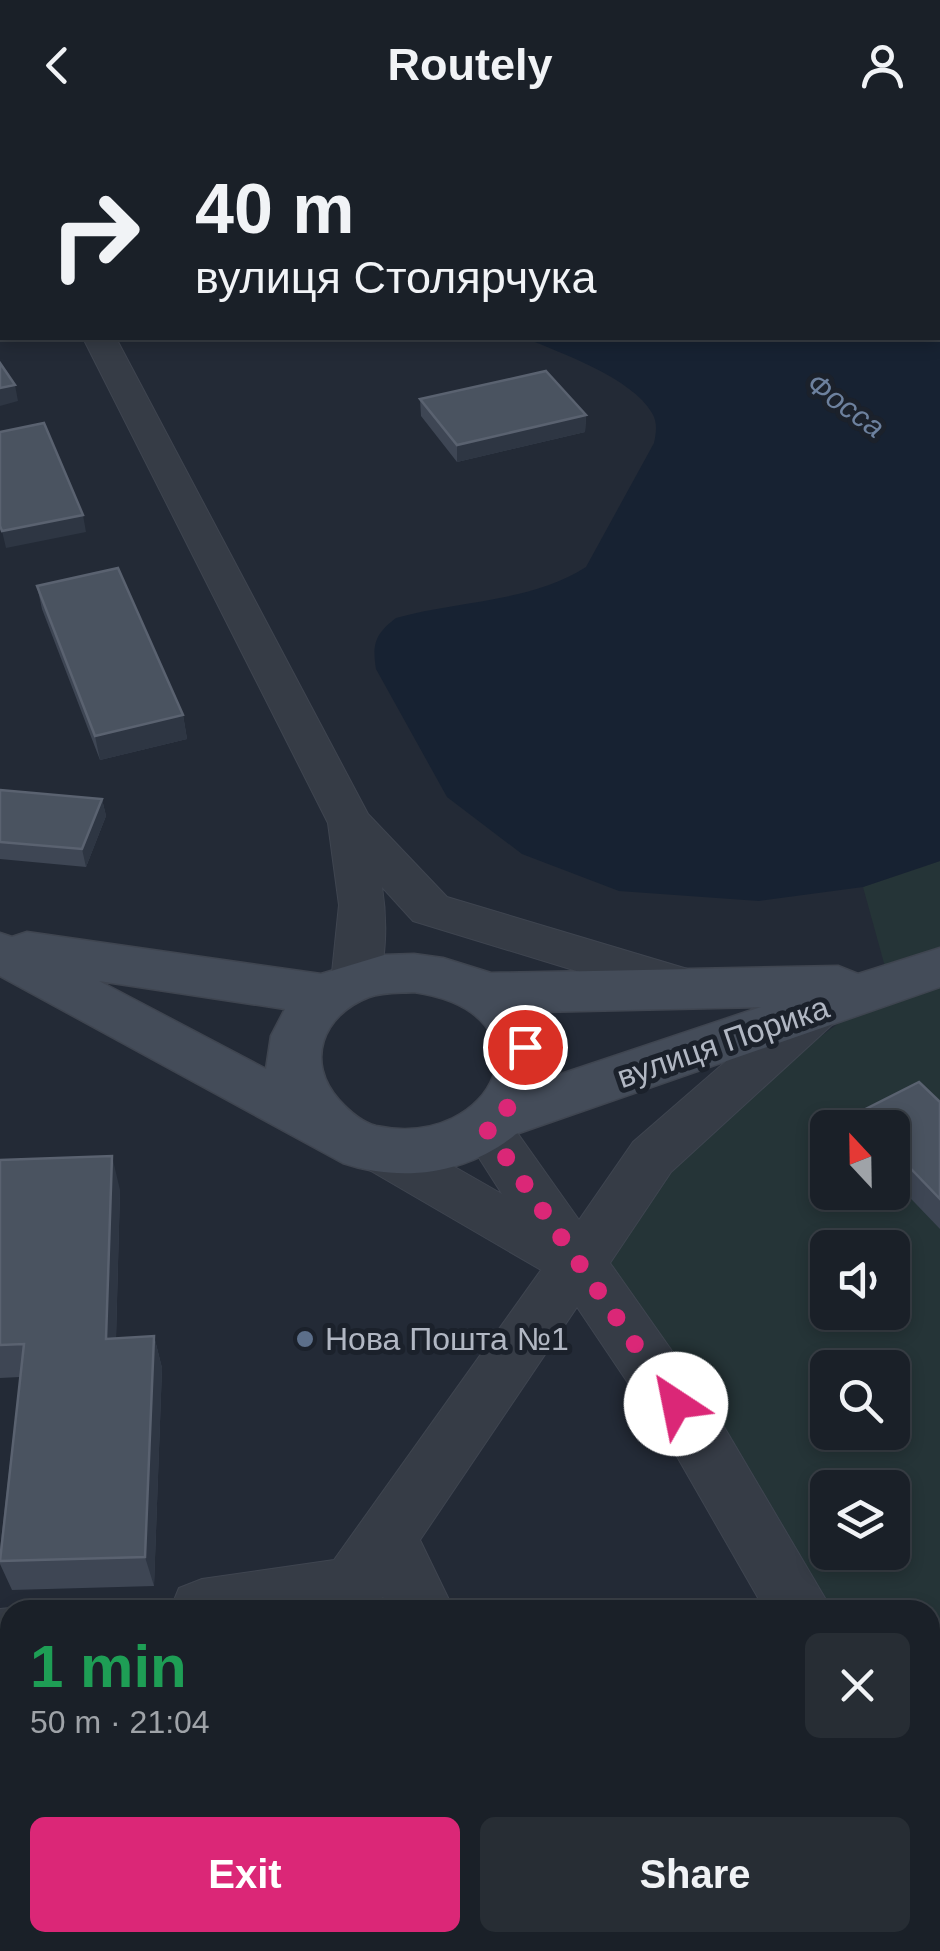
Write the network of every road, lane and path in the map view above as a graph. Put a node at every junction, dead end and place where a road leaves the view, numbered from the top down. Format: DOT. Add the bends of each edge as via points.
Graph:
graph roads {
  1 [pos="100,340"];
  2 [pos="350,823"];
  3 [pos="0,949"];
  4 [pos="915,976"];
  5 [pos="340,988"];
  6 [pos="694,988"];
  7 [pos="484,993"];
  8 [pos="817,1010"];
  9 [pos="492,1123"];
  10 [pos="358,1142"];
  11 [pos="560,1287"];
  12 [pos="360,1579"];
  13 [pos="253,1600"];
  14 [pos="402,1600"];
  15 [pos="794,1600"];
  1 -- 2 [label="street"];
  2 -- 5 [label="street" via="362,905"];
  2 -- 6 [label="street" via="430,910"];
  3 -- 5 [label="main road"];
  3 -- 10 [label="main road"];
  4 -- 6 [label="main road, вулиця Порика"];
  4 -- 8 [label="main road, вулиця Порика"];
  5 -- 7 [label="main road" via="412,972"];
  5 -- 10 [label="main road" via="302,1020 295,1080"];
  6 -- 7 [label="main road, вулиця Порика"];
  7 -- 9 [label="main road" via="515,1019 525,1047 524,1076 509,1110"];
  8 -- 9 [label="main road, вулиця Порика"];
  8 -- 11 [label="street" via="652,1157"];
  9 -- 10 [label="main road" via="437,1148"];
  9 -- 11 [label="street"];
  10 -- 11 [label="street"];
  11 -- 12 [label="street"];
  11 -- 15 [label="street" via="696,1434"];
  12 -- 13 [label="street"];
  12 -- 14 [label="street"];
}
